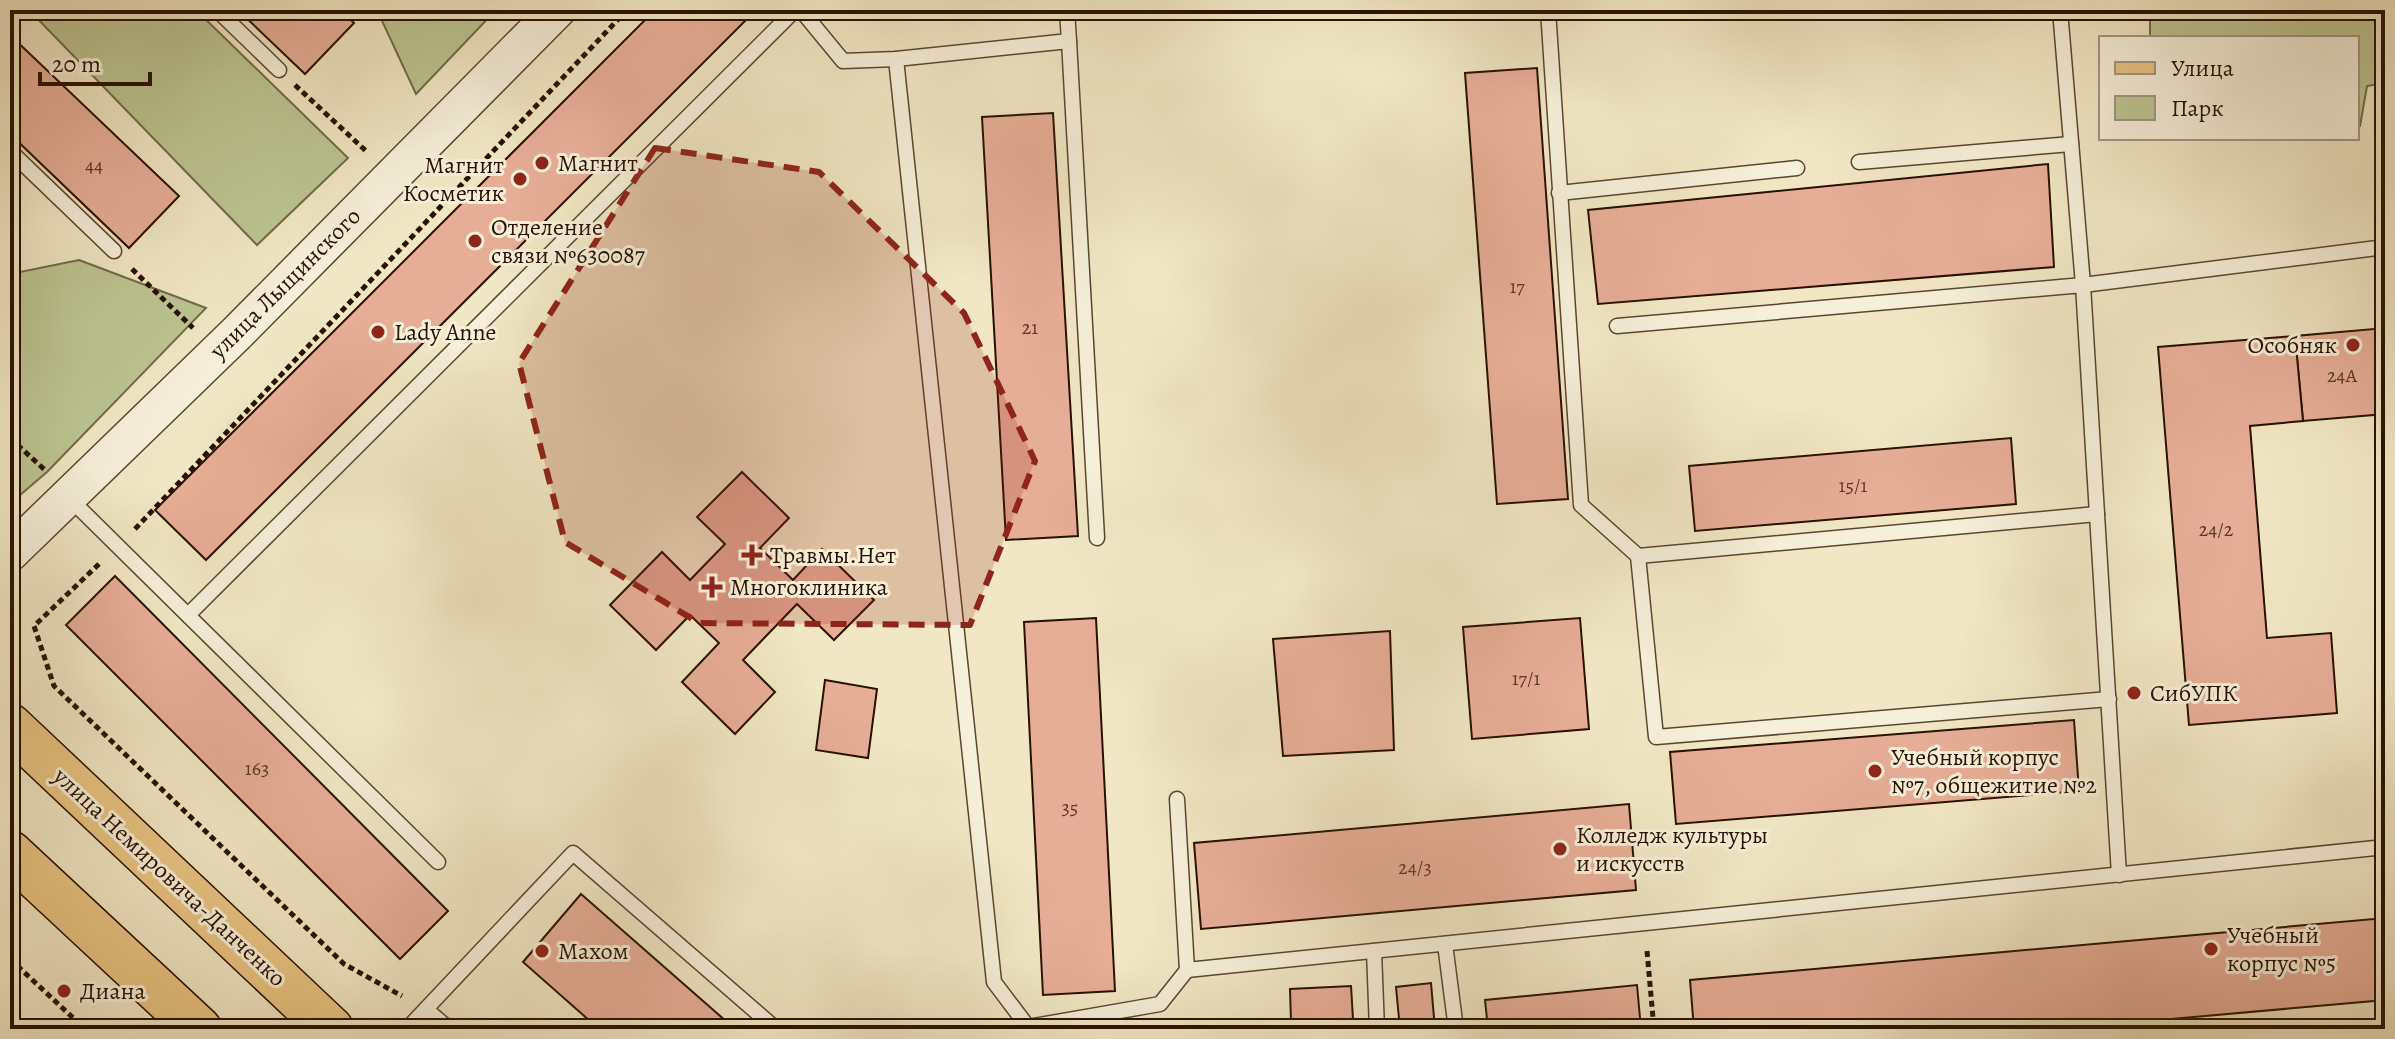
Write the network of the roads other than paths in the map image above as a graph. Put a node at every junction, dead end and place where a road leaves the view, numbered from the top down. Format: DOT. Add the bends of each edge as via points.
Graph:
graph roads {
  1 [pos="217,10"];
  2 [pos="557,10"];
  3 [pos="795,10"];
  4 [pos="801,10"];
  5 [pos="1067,10"];
  6 [pos="1548,10"];
  7 [pos="2060,10"];
  8 [pos="1069,41"];
  9 [pos="896,59"];
  10 [pos="279,70"];
  11 [pos="2071,144"];
  12 [pos="10,151"];
  13 [pos="1859,162"];
  14 [pos="1797,168"];
  15 [pos="1559,193"];
  16 [pos="2385,247"];
  17 [pos="114,251"];
  18 [pos="2083,285"];
  19 [pos="1617,326"];
  20 [pos="57,484"];
  21 [pos="2097,514"];
  22 [pos="1097,538"];
  23 [pos="10,553"];
  24 [pos="1638,556"];
  25 [pos="188,615"];
  26 [pos="2109,699"];
  27 [pos="10,726"];
  28 [pos="1177,799"];
  29 [pos="2385,847"];
  30 [pos="10,853"];
  31 [pos="438,862"];
  32 [pos="2119,875"];
  33 [pos="1445,944"];
  34 [pos="1374,951"];
  35 [pos="1187,970"];
  36 [pos="427,1010"];
  37 [pos="1028,1028"];
  38 [pos="199,1029"];
  39 [pos="331,1029"];
  40 [pos="407,1029"];
  41 [pos="449,1029"];
  42 [pos="776,1029"];
  43 [pos="1377,1029"];
  44 [pos="1456,1029"];
  1 -- 10 [label="lane"];
  2 -- 20 [label="street, улица Лыщинского" via="236,334"];
  3 -- 25 [label="lane"];
  4 -- 9 [label="lane" via="843,61"];
  5 -- 8 [label="lane"];
  6 -- 15 [label="lane"];
  7 -- 11 [label="lane"];
  8 -- 9 [label="lane"];
  8 -- 22 [label="lane"];
  9 -- 37 [label="lane" via="994,982"];
  11 -- 13 [label="lane"];
  11 -- 18 [label="lane"];
  12 -- 17 [label="lane"];
  14 -- 15 [label="lane"];
  15 -- 24 [label="lane" via="1581,505"];
  16 -- 18 [label="lane"];
  18 -- 19 [label="lane"];
  18 -- 21 [label="lane"];
  20 -- 23 [label="street, улица Лыщинского"];
  20 -- 25 [label="lane"];
  21 -- 24 [label="lane"];
  21 -- 26 [label="lane"];
  24 -- 26 [label="lane" via="1656,737"];
  25 -- 31 [label="lane"];
  26 -- 32 [label="lane"];
  27 -- 39 [label="main road, улица Немировича-Данченко"];
  28 -- 35 [label="lane"];
  29 -- 32 [label="lane"];
  30 -- 38 [label="main road"];
  32 -- 33 [label="lane"];
  33 -- 34 [label="lane"];
  33 -- 44 [label="lane"];
  34 -- 35 [label="lane"];
  34 -- 43 [label="lane"];
  35 -- 37 [label="lane" via="1160,1004"];
  36 -- 40 [label="lane"];
  36 -- 41 [label="lane"];
  36 -- 42 [label="lane" via="573,853"];
}
